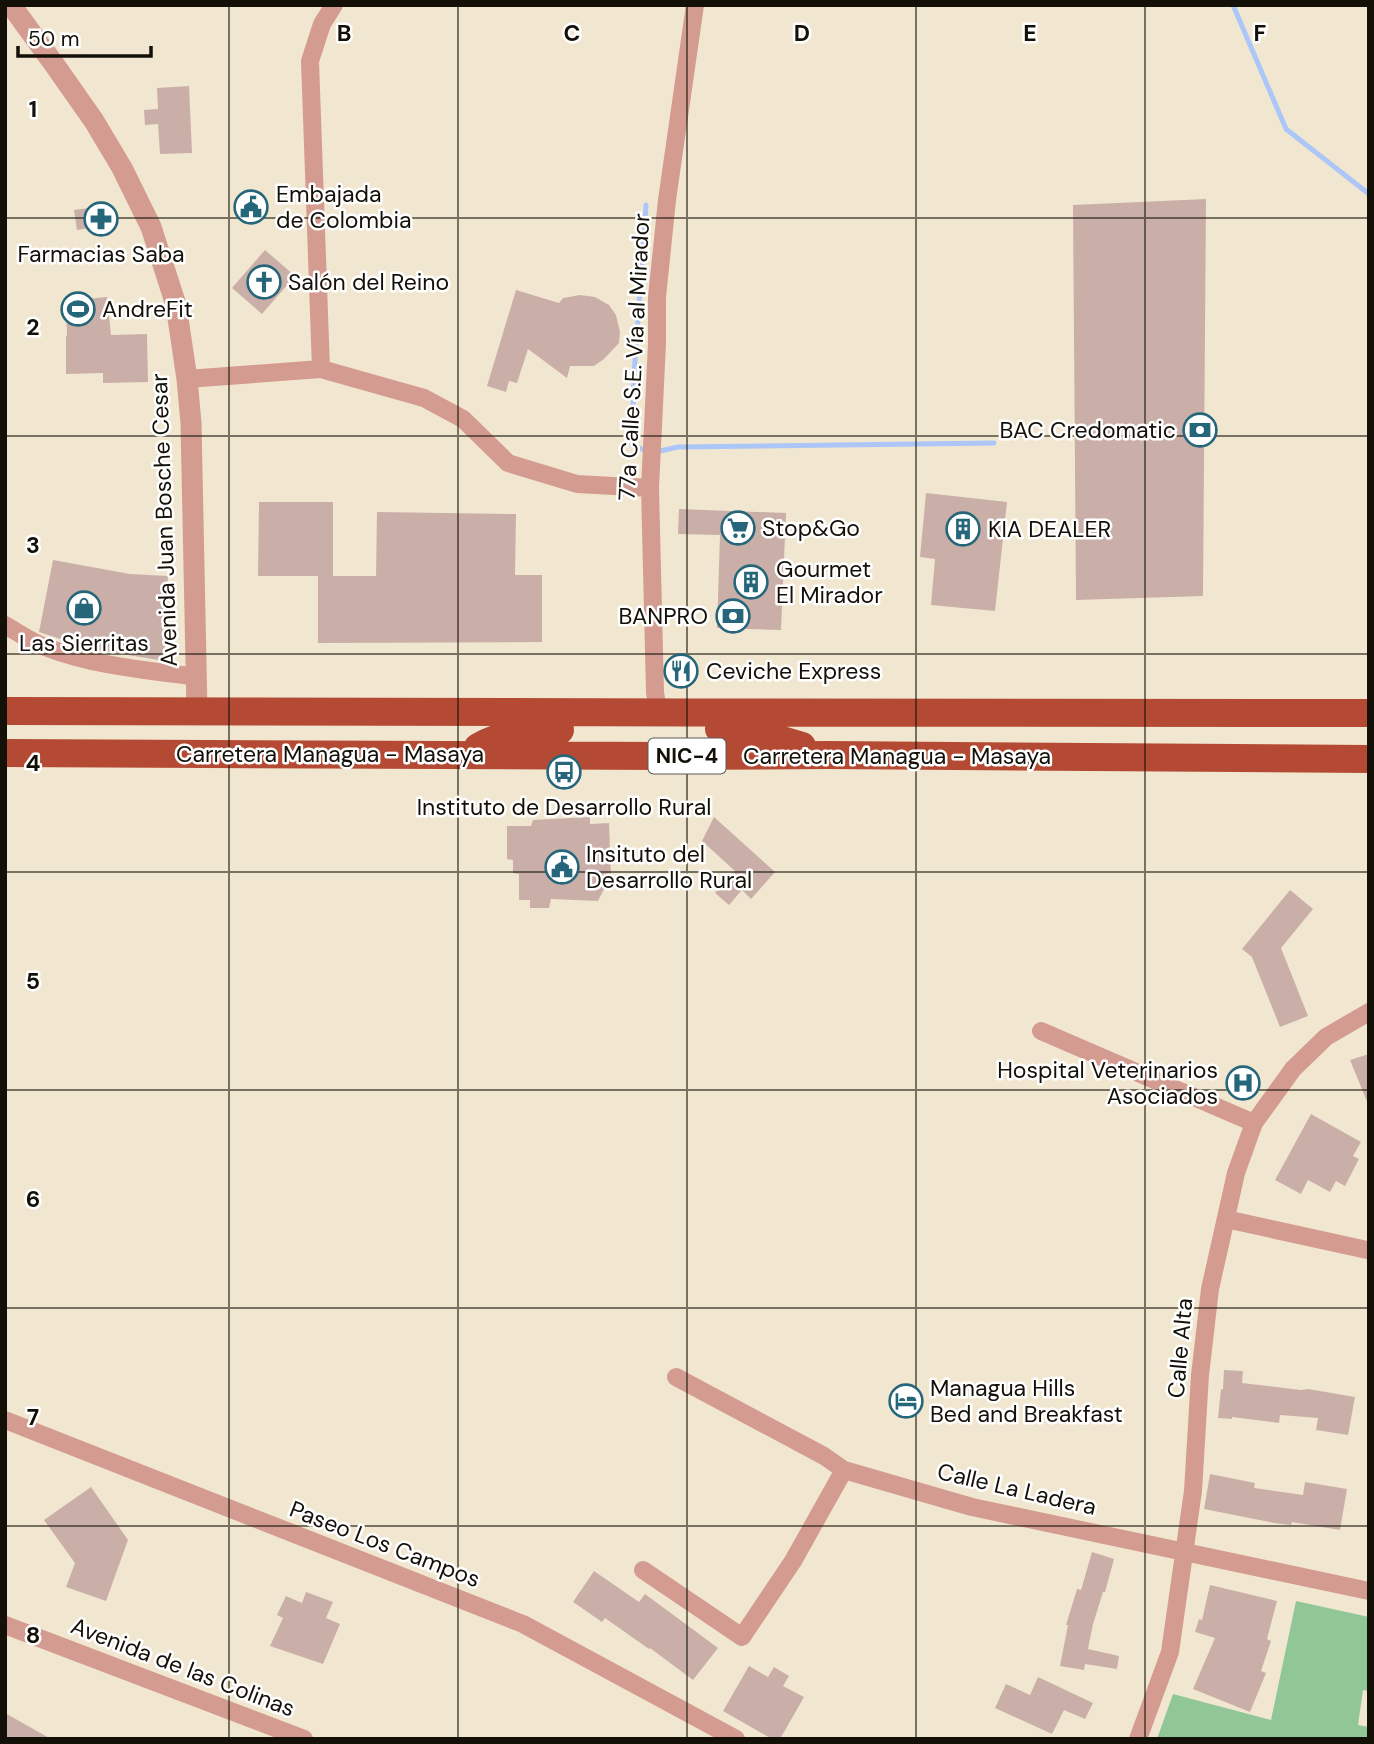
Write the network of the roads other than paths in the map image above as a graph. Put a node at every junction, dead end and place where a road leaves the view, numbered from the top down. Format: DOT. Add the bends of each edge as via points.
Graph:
graph roads {
  1 [pos="10,5"];
  2 [pos="334,5"];
  3 [pos="695,5"];
  4 [pos="321,369"];
  5 [pos="187,379"];
  6 [pos="650,488"];
  7 [pos="5,625"];
  8 [pos="197,677"];
  9 [pos="5,711"];
  10 [pos="197,711"];
  11 [pos="658,713"];
  12 [pos="1369,713"];
  13 [pos="5,753"];
  14 [pos="466,755"];
  15 [pos="828,755"];
  16 [pos="1369,759"];
  17 [pos="1369,1012"];
  18 [pos="1041,1031"];
  19 [pos="1254,1123"];
  20 [pos="1226,1219"];
  21 [pos="1367,1250"];
  22 [pos="676,1377"];
  23 [pos="5,1420"];
  24 [pos="844,1470"];
  25 [pos="1184,1551"];
  26 [pos="643,1570"];
  27 [pos="1369,1591"];
  28 [pos="5,1625"];
  29 [pos="304,1739"];
  30 [pos="736,1739"];
  31 [pos="1139,1739"];
  1 -- 5 [label="street, Avenida Juan Bosche Cesar" via="94,121 151,227 176,305"];
  2 -- 4 [label="street" via="322,24 310,61"];
  3 -- 6 [label="street, 77a Calle S.E. Vía al Mirador" via="657,297"];
  4 -- 5 [label="street"];
  4 -- 6 [label="street" via="424,398 463,419 508,463 577,484"];
  5 -- 8 [label="street, Avenida Juan Bosche Cesar"];
  6 -- 11 [label="street, 77a Calle S.E. Vía al Mirador"];
  7 -- 8 [label="street" via="46,648 89,661"];
  8 -- 10 [label="street, Avenida Juan Bosche Cesar"];
  9 -- 10 [label="highway, Carretera Managua - Masaya / NIC-4"];
  10 -- 11 [label="highway, Carretera Managua - Masaya / NIC-4"];
  11 -- 12 [label="highway, Carretera Managua - Masaya / NIC-4"];
  11 -- 14 [label="highway" via="629,727 531,730 486,742"];
  11 -- 15 [label="highway" via="673,726 748,730"];
  13 -- 14 [label="highway, Carretera Managua - Masaya / NIC-4"];
  14 -- 15 [label="highway, Carretera Managua - Masaya / NIC-4"];
  15 -- 16 [label="highway, Carretera Managua - Masaya / NIC-4"];
  17 -- 19 [label="street, Calle Alta" via="1326,1037 1293,1069"];
  18 -- 19 [label="street"];
  19 -- 20 [label="street, Calle Alta"];
  20 -- 21 [label="street"];
  20 -- 25 [label="street, Calle Alta" via="1210,1289"];
  22 -- 24 [label="street, Calle La Ladera"];
  23 -- 30 [label="street, Paseo Los Campos" via="523,1624"];
  24 -- 25 [label="street, Calle La Ladera" via="972,1507"];
  24 -- 26 [label="street" via="793,1561 742,1637"];
  25 -- 27 [label="street, Calle La Ladera"];
  25 -- 31 [label="street, Calle Alta" via="1170,1652"];
  28 -- 29 [label="street, Avenida de las Colinas"];
}
